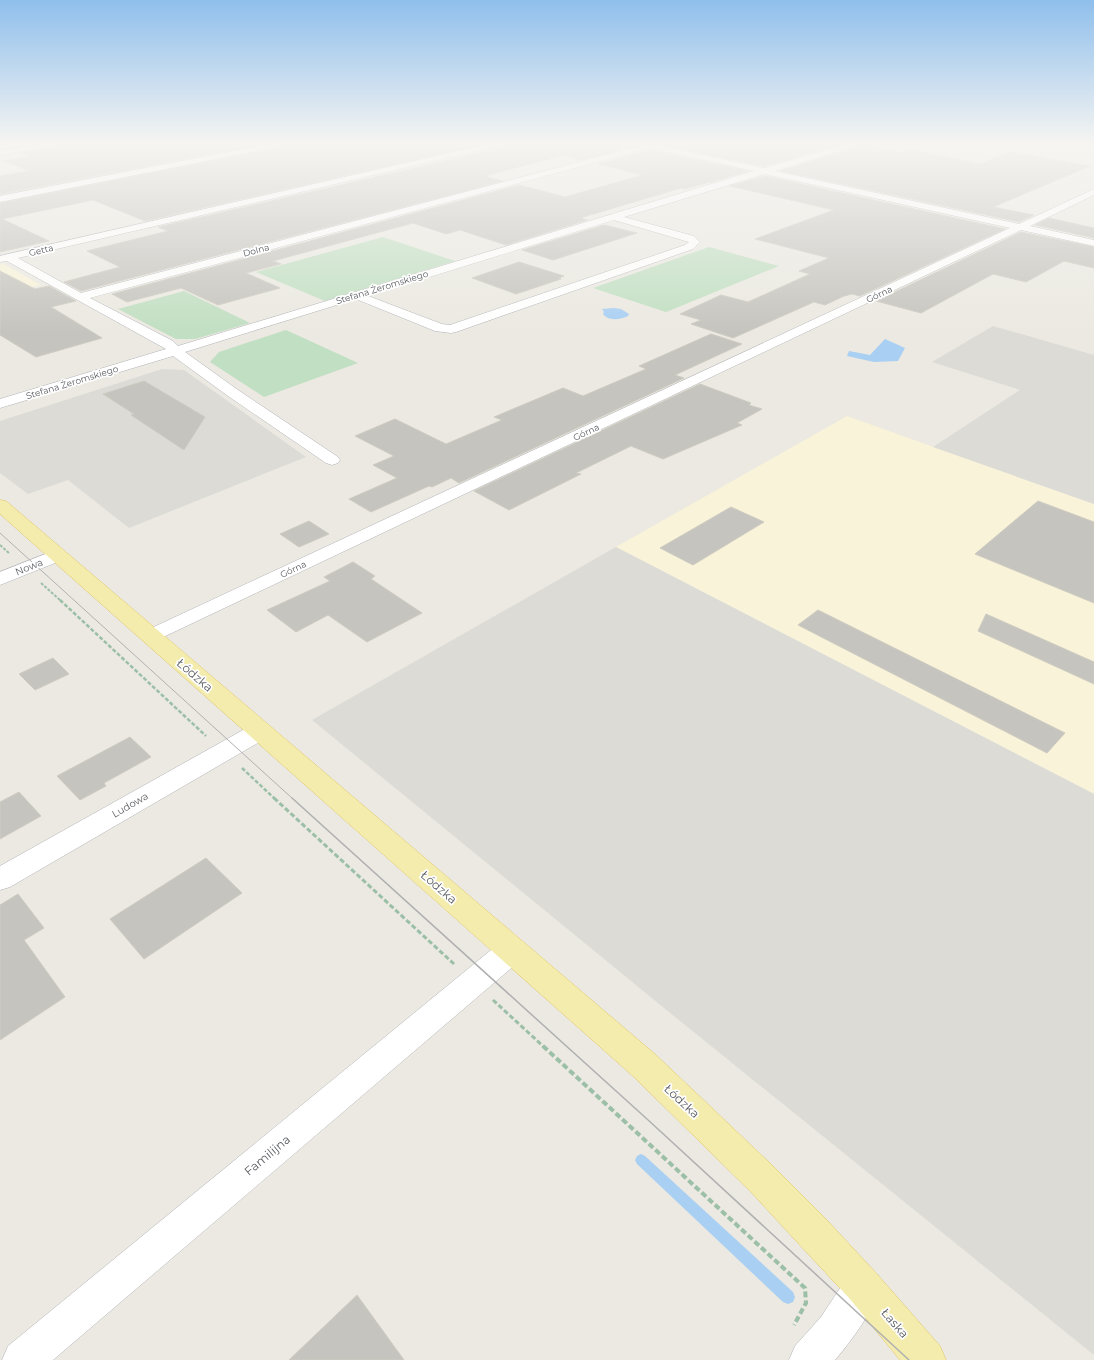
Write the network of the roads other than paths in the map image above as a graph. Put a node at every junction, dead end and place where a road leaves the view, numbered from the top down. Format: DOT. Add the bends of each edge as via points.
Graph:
graph roads {
  1 [pos="227,206"];
  2 [pos="421,206"];
  3 [pos="648,206"];
  4 [pos="927,206"];
  5 [pos="1064,206"];
  6 [pos="613,217"];
  7 [pos="1022,227"];
  8 [pos="1094,242"];
  9 [pos="4,258"];
  10 [pos="355,295"];
  11 [pos="79,297"];
  12 [pos="175,350"];
  13 [pos="0,404"];
  14 [pos="332,460"];
  15 [pos="0,505"];
  16 [pos="58,555"];
  17 [pos="0,579"];
  18 [pos="150,636"];
  19 [pos="260,731"];
  20 [pos="0,879"];
  21 [pos="512,950"];
  22 [pos="863,1286"];
  23 [pos="812,1355"];
  24 [pos="22,1360"];
  25 [pos="926,1360"];
  1 -- 9 [label="street, Getta"];
  2 -- 11 [label="street, Dolna"];
  3 -- 6 [label="street, Stefana Żeromskiego"];
  4 -- 7 [label="street"];
  5 -- 7 [label="street, Górna"];
  6 -- 10 [label="street, Stefana Żeromskiego"];
  6 -- 10 [label="street" via="690,238 695,242 682,249 451,329 440,328"];
  7 -- 8 [label="street"];
  7 -- 18 [label="street, Górna"];
  9 -- 11 [label="street"];
  10 -- 12 [label="street, Stefana Żeromskiego"];
  11 -- 12 [label="street"];
  12 -- 13 [label="street, Stefana Żeromskiego"];
  12 -- 14 [label="street" via="227,389"];
  15 -- 16 [label="main road, Łódzka"];
  16 -- 17 [label="street, Nowa"];
  16 -- 18 [label="main road, Łódzka"];
  18 -- 19 [label="main road, Łódzka"];
  19 -- 20 [label="street, Ludowa"];
  19 -- 21 [label="main road, Łódzka"];
  21 -- 22 [label="main road, Łódzka" via="645,1066 710,1128"];
  21 -- 24 [label="street, Familijna"];
  22 -- 23 [label="street" via="835,1331"];
  22 -- 25 [label="main road, Łaska"];
}
